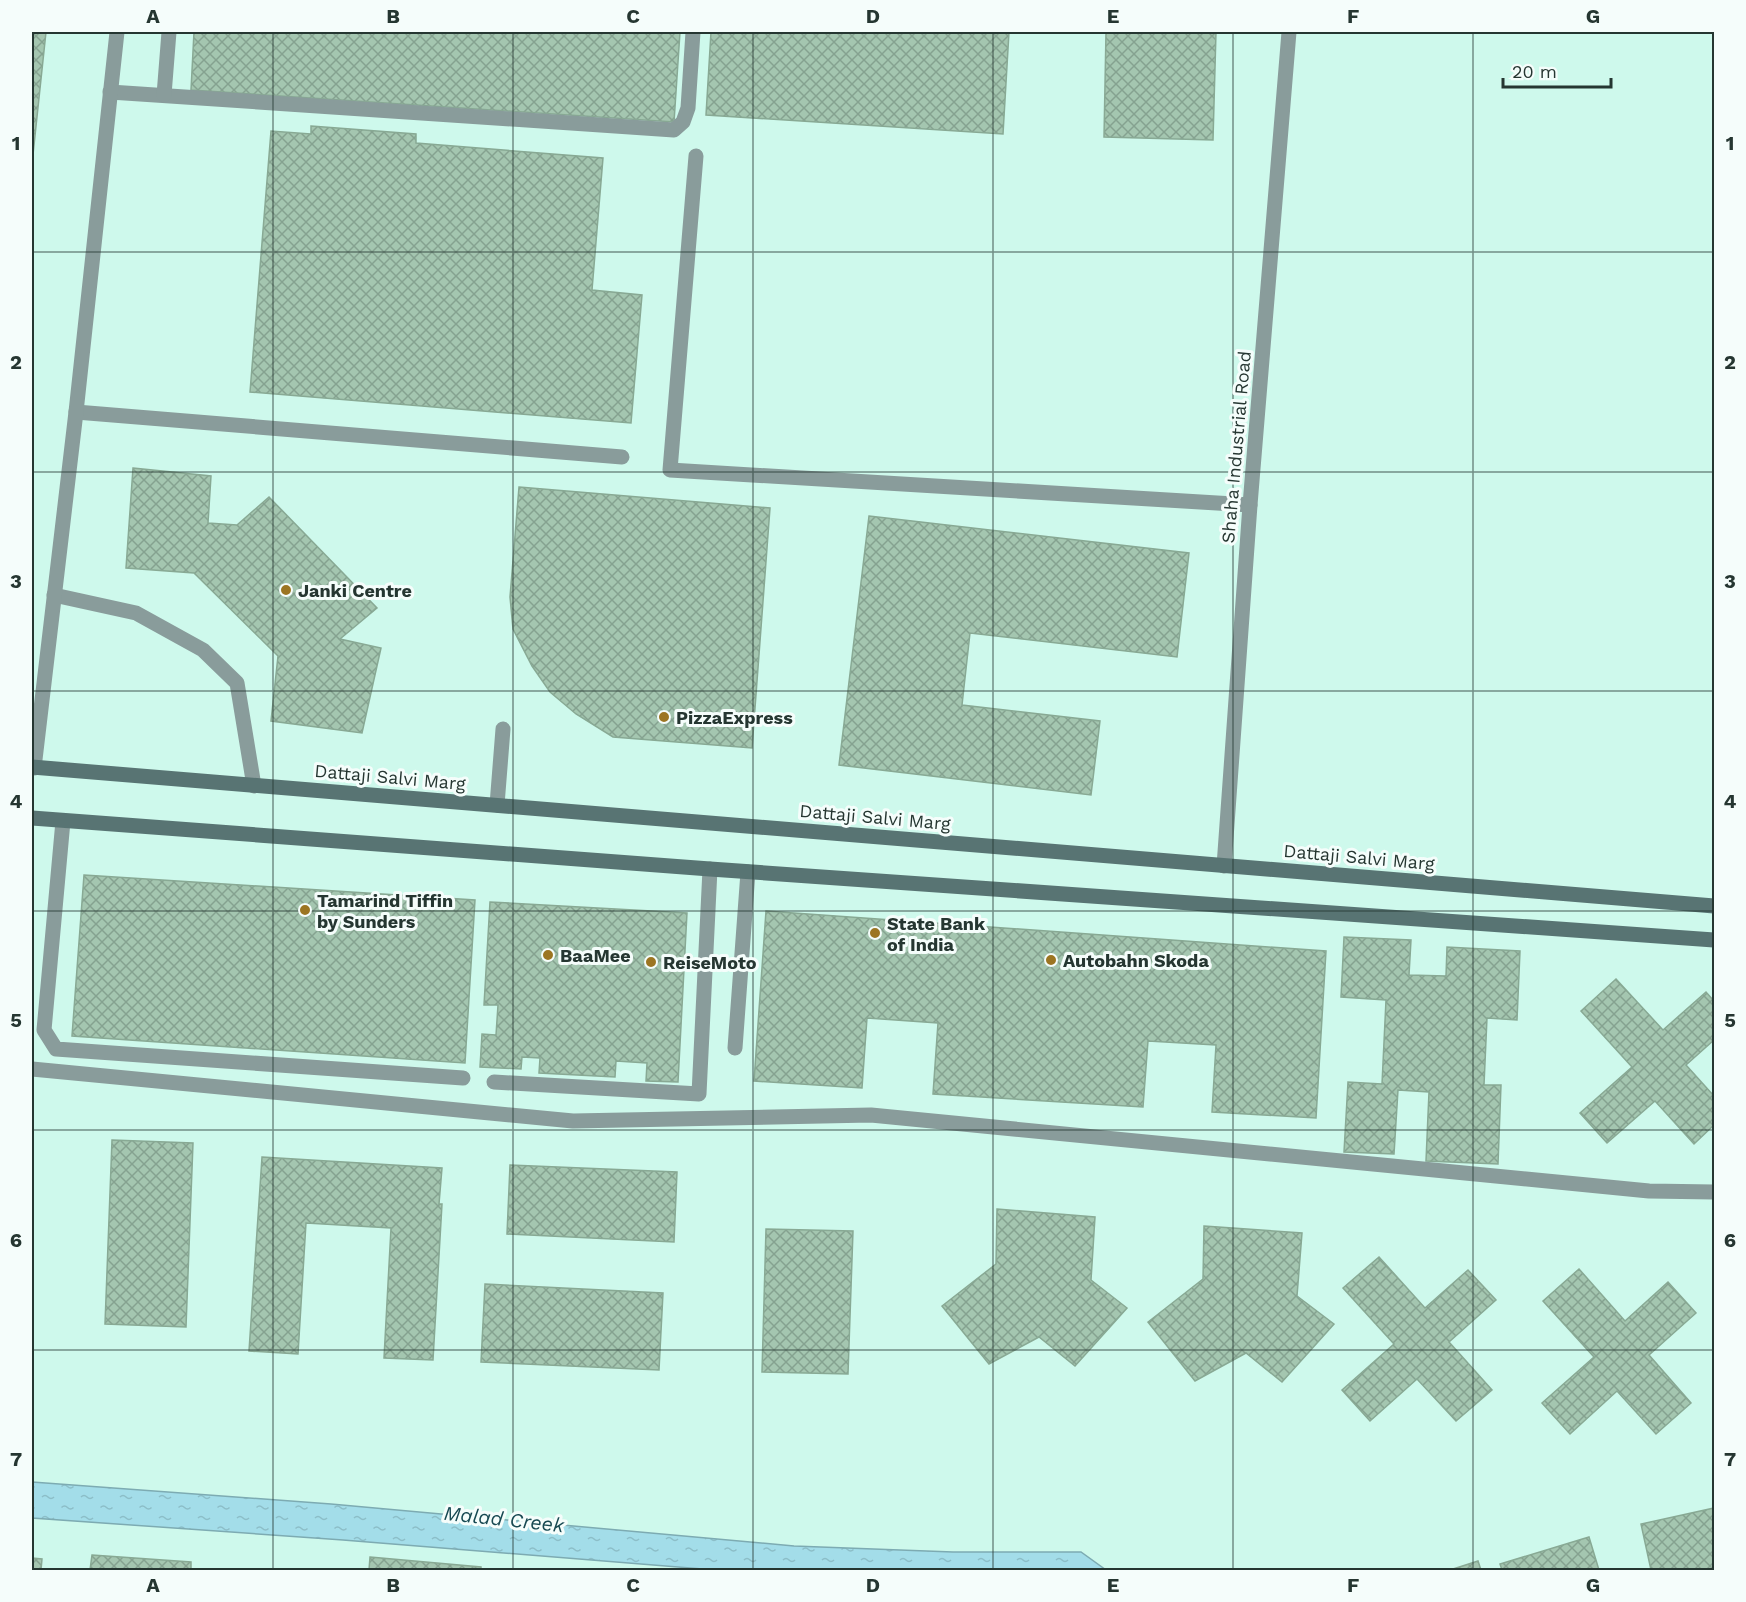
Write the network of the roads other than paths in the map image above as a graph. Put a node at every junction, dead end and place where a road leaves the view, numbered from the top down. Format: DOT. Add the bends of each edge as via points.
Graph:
graph roads {
  1 [pos="117,32"];
  2 [pos="169,32"];
  3 [pos="693,32"];
  4 [pos="1289,32"];
  5 [pos="110,92"];
  6 [pos="164,95"];
  7 [pos="696,156"];
  8 [pos="76,412"];
  9 [pos="622,457"];
  10 [pos="1250,505"];
  11 [pos="54,595"];
  12 [pos="503,729"];
  13 [pos="33,767"];
  14 [pos="254,786"];
  15 [pos="497,805"];
  16 [pos="32,818"];
  17 [pos="63,821"];
  18 [pos="1224,866"];
  19 [pos="710,869"];
  20 [pos="748,872"];
  21 [pos="1714,906"];
  22 [pos="1714,940"];
  23 [pos="735,1048"];
  24 [pos="32,1069"];
  25 [pos="463,1078"];
  26 [pos="494,1082"];
  27 [pos="1714,1192"];
  1 -- 5 [label="street"];
  2 -- 6 [label="street"];
  3 -- 6 [label="street" via="688,108 683,122 674,130"];
  4 -- 10 [label="street, Shaha Industrial Road"];
  5 -- 6 [label="street"];
  5 -- 8 [label="street"];
  7 -- 10 [label="street" via="670,470"];
  8 -- 9 [label="street"];
  8 -- 11 [label="street"];
  10 -- 18 [label="street, Shaha Industrial Road"];
  11 -- 13 [label="street"];
  11 -- 14 [label="street" via="136,613 203,650 237,683"];
  12 -- 15 [label="street"];
  13 -- 14 [label="street, Dattaji Salvi Marg"];
  14 -- 15 [label="street, Dattaji Salvi Marg"];
  15 -- 18 [label="street, Dattaji Salvi Marg"];
  16 -- 17 [label="street"];
  17 -- 19 [label="street"];
  17 -- 25 [label="street" via="44,1030 56,1049"];
  18 -- 21 [label="street, Dattaji Salvi Marg"];
  19 -- 20 [label="street"];
  19 -- 26 [label="street" via="699,1094"];
  20 -- 22 [label="street"];
  20 -- 23 [label="street"];
  24 -- 27 [label="street" via="573,1121 871,1115 1649,1191"];
}
